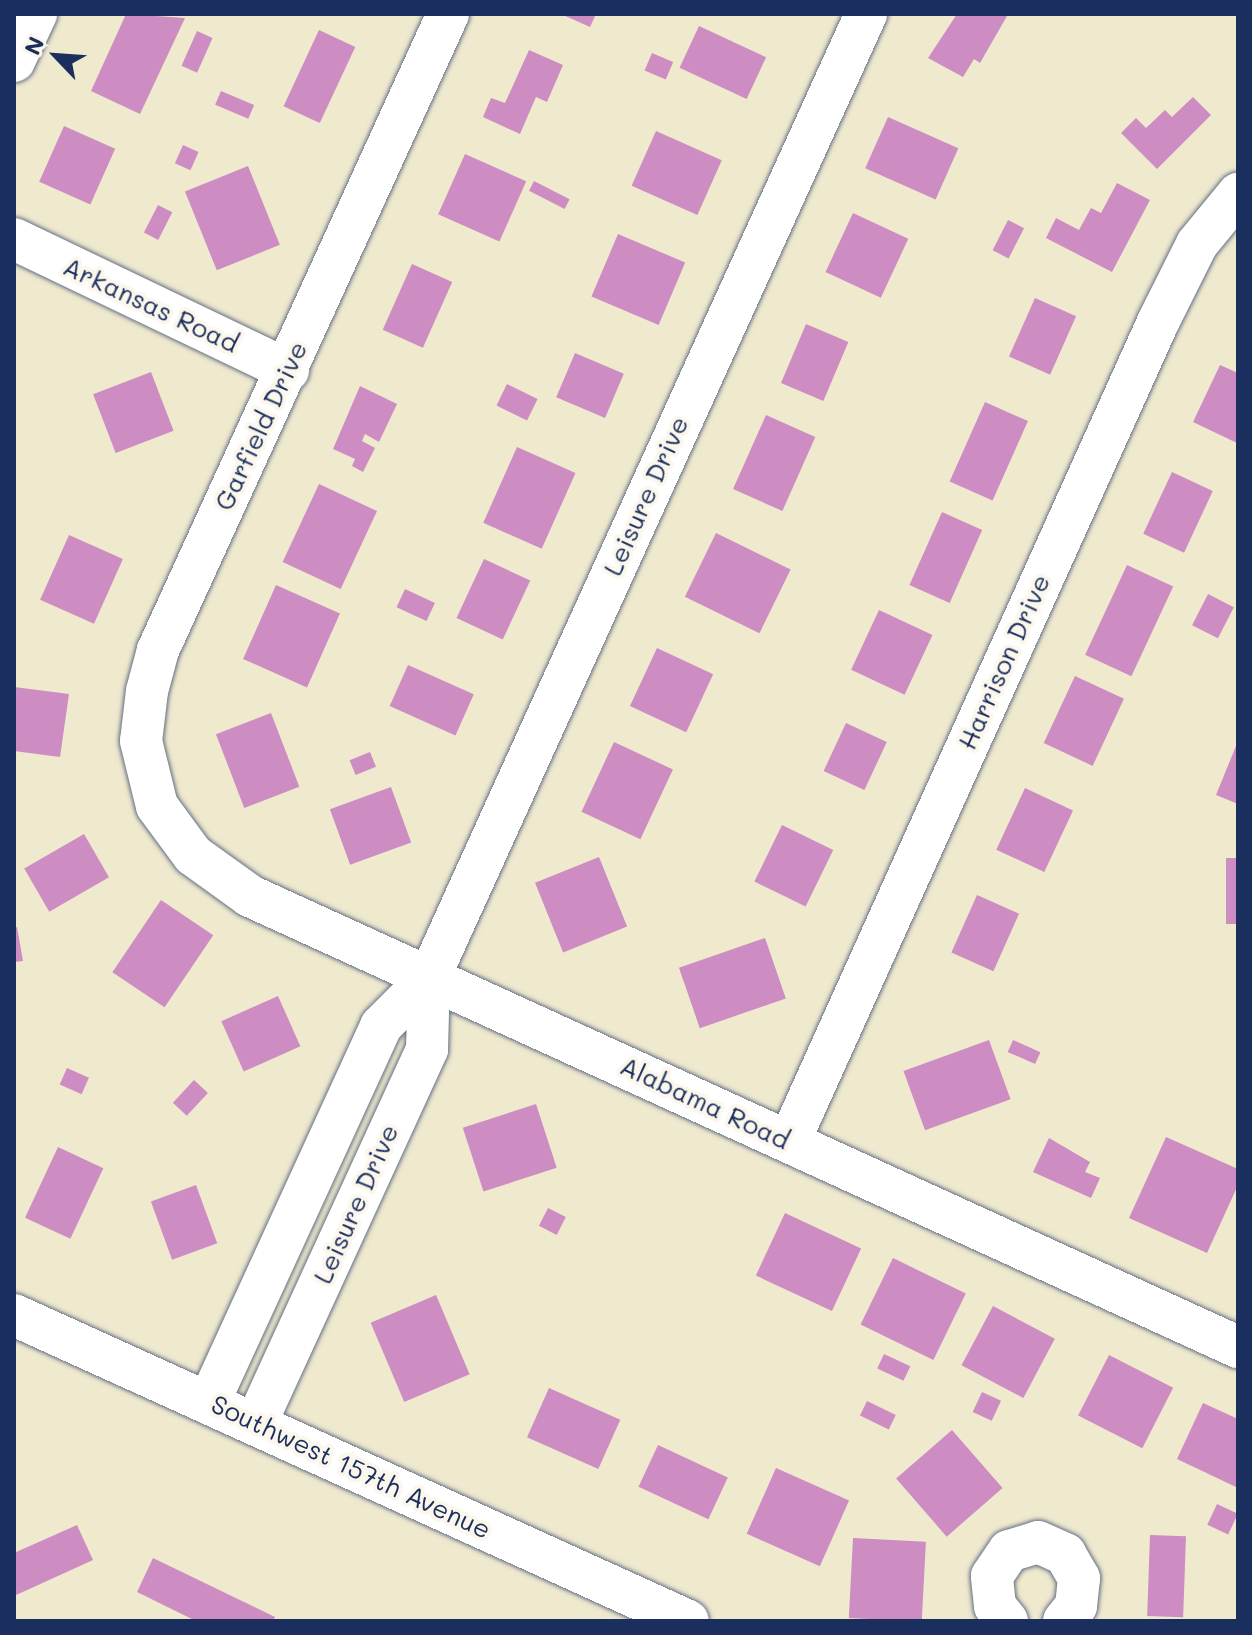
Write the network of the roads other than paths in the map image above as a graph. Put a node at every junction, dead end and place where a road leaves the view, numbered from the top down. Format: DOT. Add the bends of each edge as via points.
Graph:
graph roads {
  1 [pos="36,14"];
  2 [pos="448,14"];
  3 [pos="866,14"];
  4 [pos="14,61"];
  5 [pos="1238,194"];
  6 [pos="14,239"];
  7 [pos="288,370"];
  8 [pos="183,843"];
  9 [pos="429,978"];
  10 [pos="789,1142"];
  11 [pos="14,1315"];
  12 [pos="1238,1347"];
  13 [pos="209,1402"];
  14 [pos="256,1423"];
  15 [pos="688,1621"];
  16 [pos="1007,1621"];
  17 [pos="1064,1621"];
  1 -- 4 [label="street"];
  2 -- 7 [label="street, Garfield Drive"];
  3 -- 9 [label="street, Leisure Drive"];
  5 -- 10 [label="street, Harrison Drive" via="1197,244 1158,322"];
  6 -- 7 [label="street, Arkansas Road"];
  7 -- 8 [label="street, Garfield Drive" via="177,606 147,691 141,741 145,770 157,806"];
  8 -- 9 [label="street, Alabama Road" via="214,873 250,896"];
  9 -- 10 [label="street, Alabama Road"];
  9 -- 13 [label="street, Leisure Drive" via="381,1026"];
  9 -- 14 [label="street, Leisure Drive" via="427,1049"];
  10 -- 12 [label="street, Alabama Road"];
  11 -- 13 [label="street, Southwest 157th Avenue"];
  13 -- 14 [label="street, Southwest 157th Avenue"];
  14 -- 15 [label="street, Southwest 157th Avenue"];
  16 -- 17 [label="street" via="995,1606 992,1576 1009,1551 1038,1542 1065,1554 1079,1578 1076,1606"];
}
